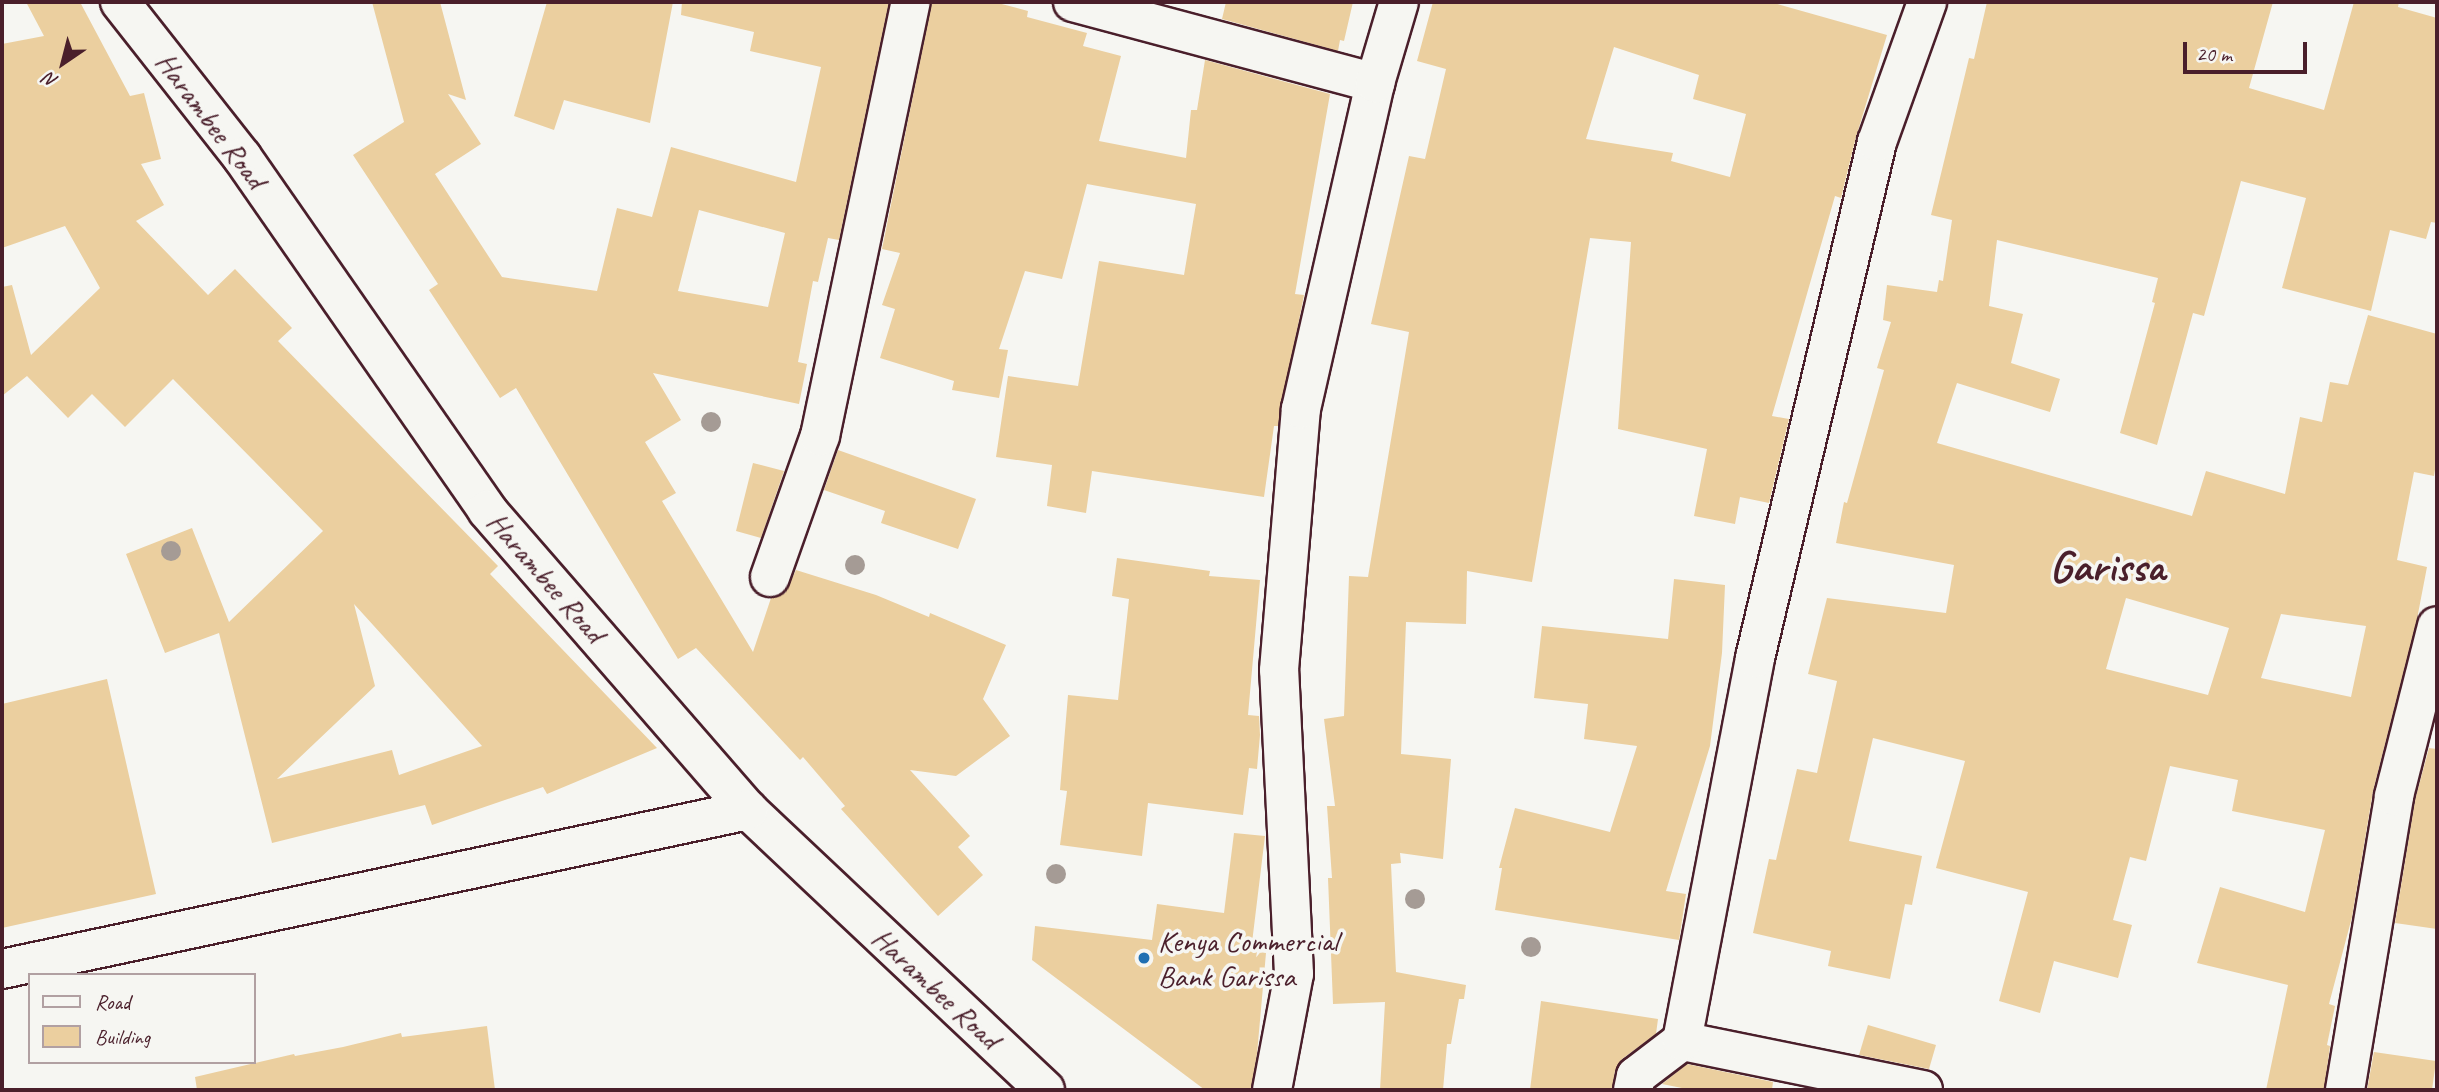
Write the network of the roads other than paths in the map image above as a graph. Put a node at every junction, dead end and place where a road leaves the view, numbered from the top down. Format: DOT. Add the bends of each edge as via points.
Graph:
graph roads {
  1 [pos="120,2"];
  2 [pos="911,2"];
  3 [pos="1073,2"];
  4 [pos="1399,2"];
  5 [pos="1927,2"];
  6 [pos="1375,83"];
  7 [pos="769,578"];
  8 [pos="2437,625"];
  9 [pos="748,810"];
  10 [pos="2,969"];
  11 [pos="1682,1041"];
  12 [pos="1045,1090"];
  13 [pos="1272,1090"];
  14 [pos="1633,1090"];
  15 [pos="1923,1090"];
  16 [pos="2345,1090"];
  1 -- 9 [label="street, Harambee Road" via="242,157 488,510"];
  2 -- 7 [label="street" via="820,436"];
  3 -- 6 [label="street"];
  4 -- 6 [label="street"];
  5 -- 11 [label="street" via="1877,142 1761,631"];
  6 -- 13 [label="street" via="1301,409 1279,670 1294,974"];
  8 -- 16 [label="street" via="2395,796"];
  9 -- 10 [label="street"];
  9 -- 12 [label="street, Harambee Road"];
  11 -- 14 [label="street" via="1636,1076"];
  11 -- 15 [label="street"];
}
